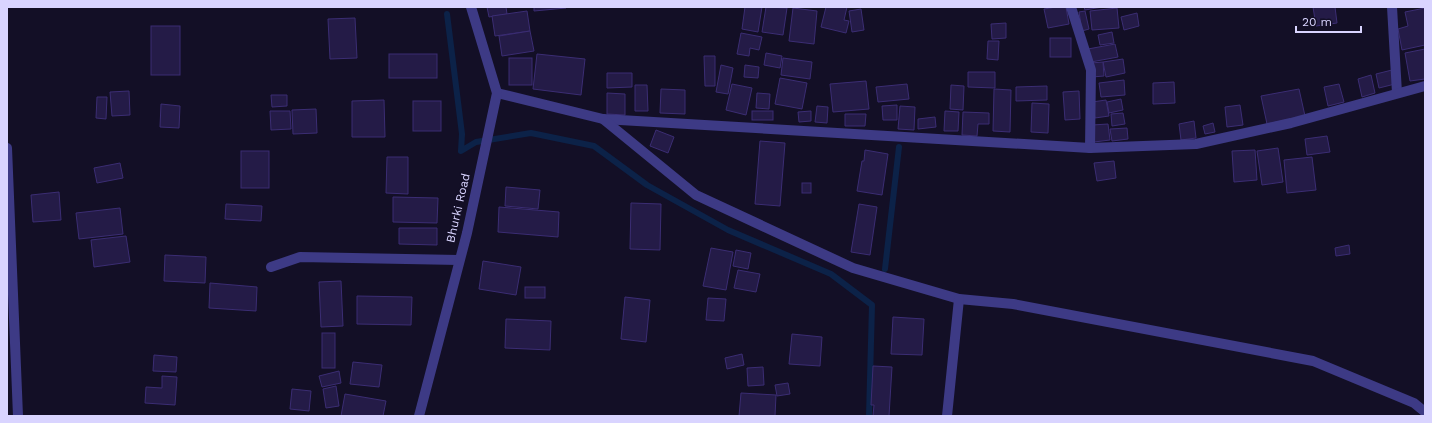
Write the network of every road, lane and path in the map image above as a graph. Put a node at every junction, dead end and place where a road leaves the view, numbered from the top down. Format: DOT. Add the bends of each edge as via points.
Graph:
graph roads {
  1 [pos="471,7"];
  2 [pos="1071,7"];
  3 [pos="1392,7"];
  4 [pos="1425,86"];
  5 [pos="497,93"];
  6 [pos="1397,93"];
  7 [pos="603,119"];
  8 [pos="7,148"];
  9 [pos="1090,148"];
  10 [pos="459,260"];
  11 [pos="271,267"];
  12 [pos="959,299"];
  13 [pos="1425,412"];
  14 [pos="18,416"];
  15 [pos="418,416"];
  16 [pos="947,416"];
  1 -- 5 [label="street, Bhurki Road"];
  2 -- 9 [label="street" via="1091,70"];
  3 -- 6 [label="street"];
  4 -- 6 [label="street"];
  5 -- 7 [label="street"];
  5 -- 10 [label="street, Bhurki Road"];
  6 -- 9 [label="street" via="1291,123 1196,144"];
  7 -- 9 [label="street"];
  7 -- 12 [label="street" via="696,195 854,268"];
  8 -- 14 [label="street"];
  10 -- 11 [label="street" via="300,257"];
  10 -- 15 [label="street, Bhurki Road"];
  12 -- 13 [label="street" via="1013,304 1313,361 1414,403"];
  12 -- 16 [label="street"];
}
